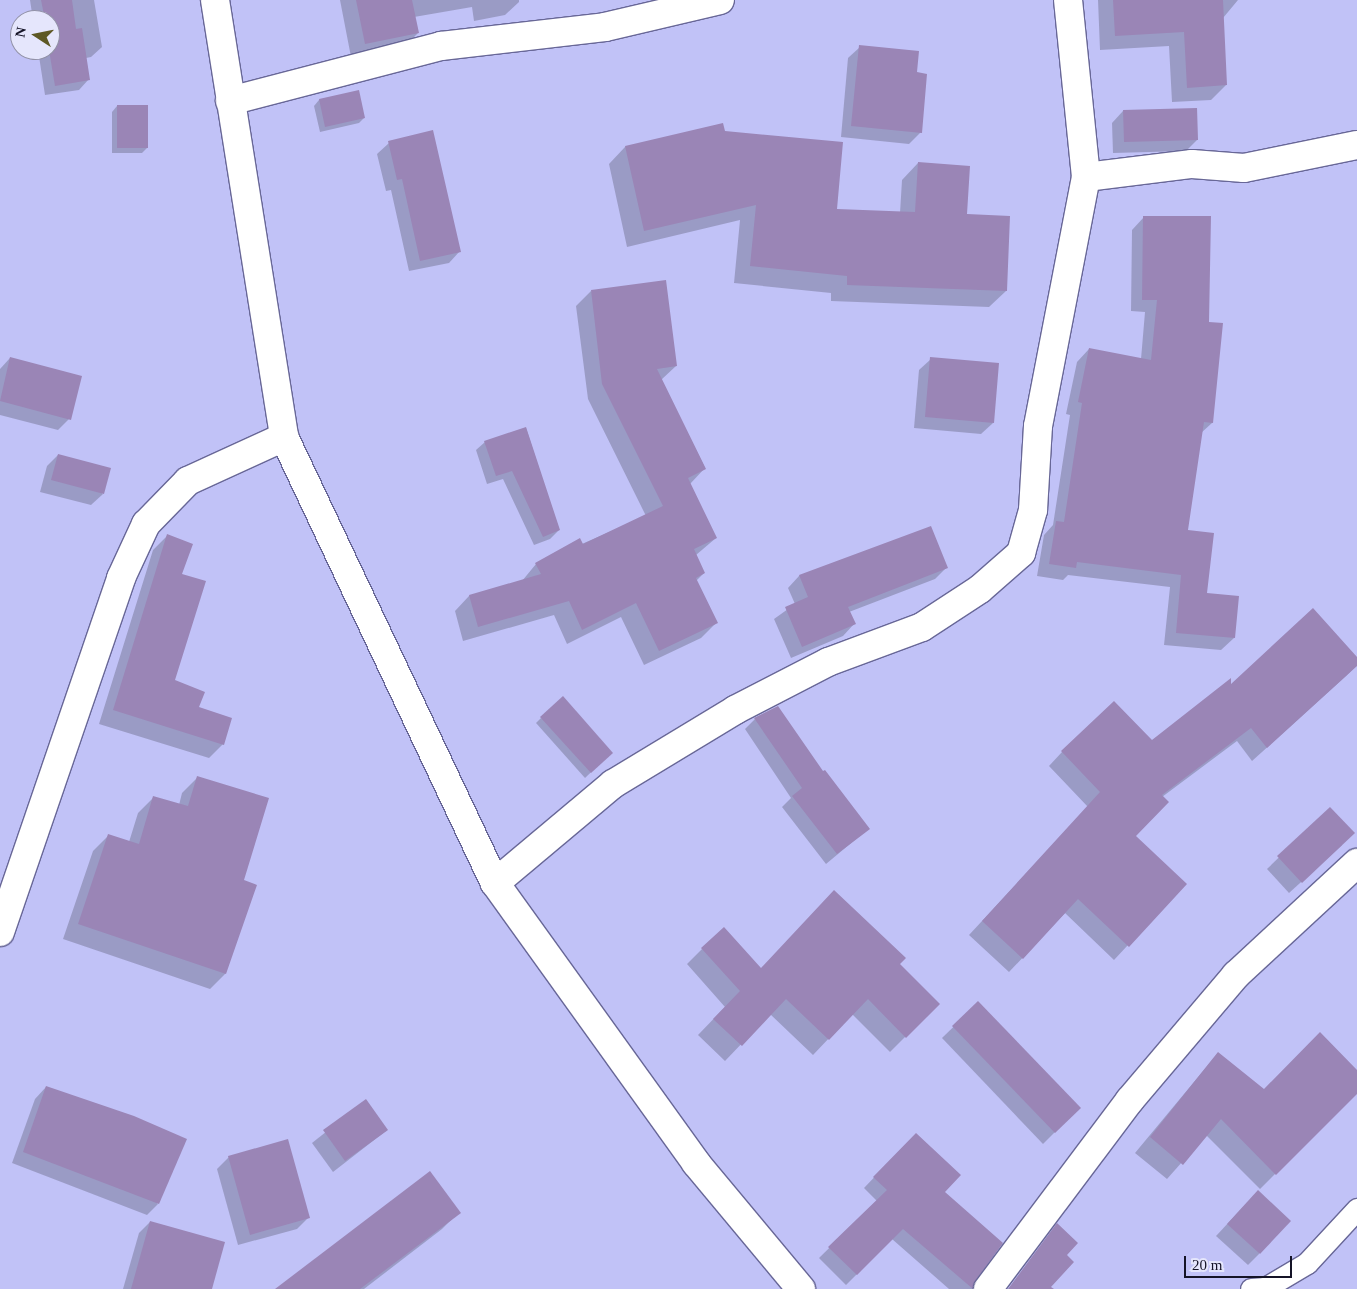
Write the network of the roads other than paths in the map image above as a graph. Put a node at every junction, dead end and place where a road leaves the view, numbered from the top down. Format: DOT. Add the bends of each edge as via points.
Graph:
graph roads {
  1 [pos="215,0"];
  2 [pos="720,0"];
  3 [pos="1068,0"];
  4 [pos="230,101"];
  5 [pos="1357,145"];
  6 [pos="1086,177"];
  7 [pos="284,437"];
  8 [pos="1357,863"];
  9 [pos="495,883"];
  10 [pos="0,932"];
  11 [pos="1357,1209"];
  12 [pos="801,1289"];
  13 [pos="988,1289"];
  14 [pos="1251,1289"];
  1 -- 4 [label="street"];
  2 -- 4 [label="street" via="605,28 441,46"];
  3 -- 6 [label="street"];
  4 -- 7 [label="street"];
  5 -- 6 [label="street" via="1244,168 1192,164"];
  6 -- 9 [label="street" via="1038,426 1033,510 1021,553 980,588 922,627 828,662 735,710 614,784"];
  7 -- 9 [label="street"];
  7 -- 10 [label="street" via="188,481 146,524 121,578"];
  8 -- 13 [label="street" via="1236,975 1130,1100"];
  9 -- 12 [label="street" via="696,1164"];
  11 -- 14 [label="lane" via="1307,1263 1265,1288"];
}
